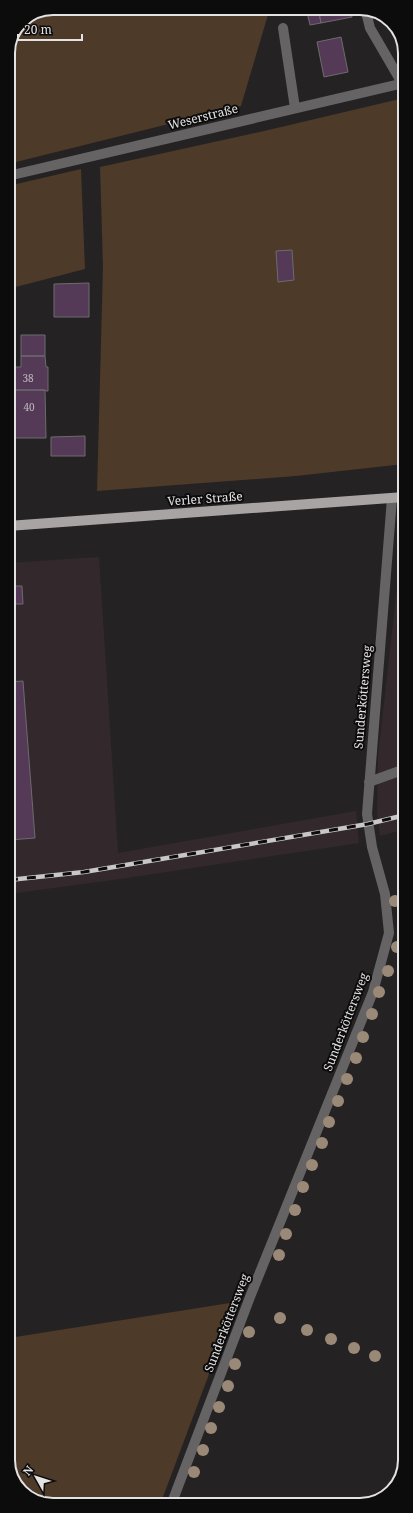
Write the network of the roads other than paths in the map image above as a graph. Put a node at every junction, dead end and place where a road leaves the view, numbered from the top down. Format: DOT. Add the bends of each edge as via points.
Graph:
graph roads {
  1 [pos="367,16"];
  2 [pos="283,28"];
  3 [pos="398,75"];
  4 [pos="398,84"];
  5 [pos="295,108"];
  6 [pos="15,174"];
  7 [pos="392,498"];
  8 [pos="398,498"];
  9 [pos="15,525"];
  10 [pos="398,771"];
  11 [pos="369,782"];
  12 [pos="174,1498"];
  1 -- 3 [label="street" via="370,28"];
  2 -- 5 [label="street"];
  4 -- 5 [label="street, Weserstraße"];
  5 -- 6 [label="street, Weserstraße"];
  7 -- 8 [label="main road, Verler Straße"];
  7 -- 9 [label="main road, Verler Straße"];
  7 -- 11 [label="street, Sunderköttersweg"];
  10 -- 11 [label="street"];
  11 -- 12 [label="street, Sunderköttersweg" via="368,824 385,894 388,933 373,992 250,1297"];
}
